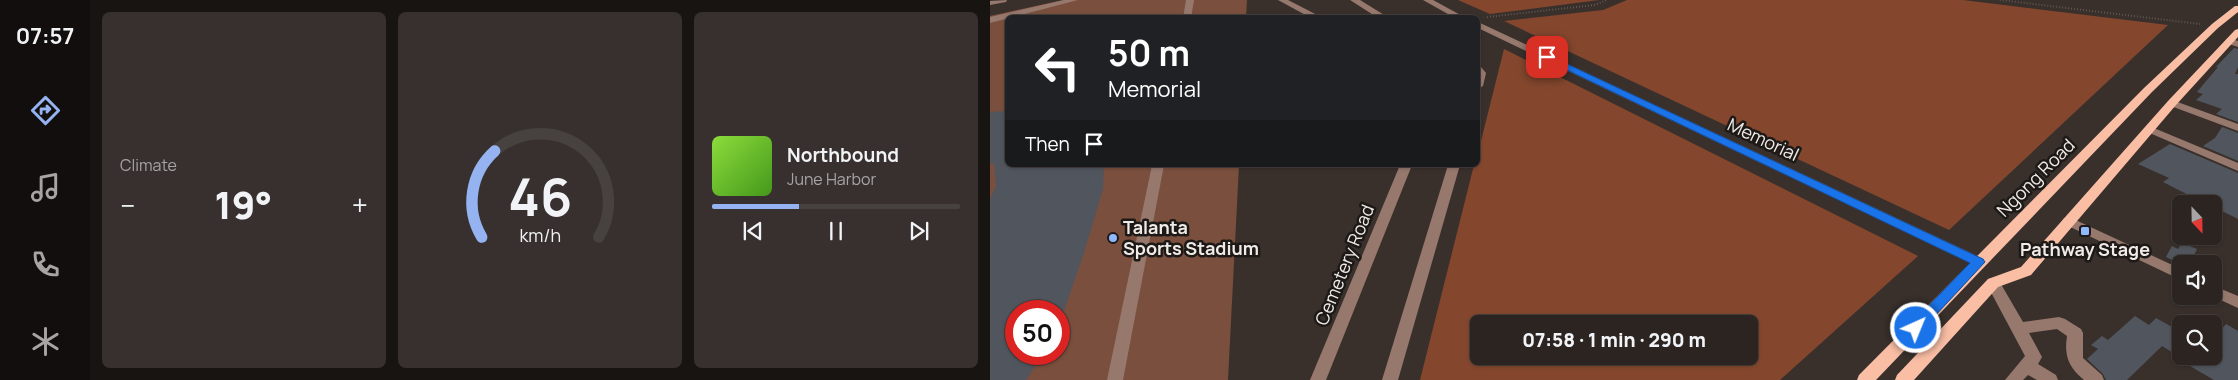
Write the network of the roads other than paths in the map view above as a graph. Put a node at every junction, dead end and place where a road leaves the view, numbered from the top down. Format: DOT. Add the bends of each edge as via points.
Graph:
graph roads {
  1 [pos="1003,0"];
  2 [pos="1074,0"];
  3 [pos="1190,0"];
  4 [pos="1282,0"];
  5 [pos="1354,0"];
  6 [pos="1427,0"];
  7 [pos="990,3"];
  8 [pos="2238,8"];
  9 [pos="1011,15"];
  10 [pos="1188,15"];
  11 [pos="1313,15"];
  12 [pos="1380,15"];
  13 [pos="1456,15"];
  14 [pos="1005,16"];
  15 [pos="990,20"];
  16 [pos="1480,26"];
  17 [pos="2235,39"];
  18 [pos="2172,103"];
  19 [pos="2238,128"];
  20 [pos="2149,129"];
  21 [pos="1158,167"];
  22 [pos="1405,167"];
  23 [pos="1453,167"];
  24 [pos="2238,168"];
  25 [pos="2069,221"];
  26 [pos="1979,262"];
  27 [pos="2172,271"];
  28 [pos="1993,283"];
  29 [pos="2222,295"];
  30 [pos="2238,302"];
  31 [pos="2018,328"];
  32 [pos="2027,365"];
  33 [pos="1115,380"];
  34 [pos="1318,380"];
  35 [pos="1390,380"];
  36 [pos="1865,380"];
  37 [pos="1908,380"];
  38 [pos="2013,380"];
  39 [pos="2050,380"];
  40 [pos="2096,380"];
  1 -- 7 [label="street"];
  2 -- 9 [label="street"];
  3 -- 10 [label="street"];
  4 -- 11 [label="street"];
  5 -- 12 [label="street"];
  6 -- 13 [label="street"];
  8 -- 26 [label="main road, Ngong Road" via="2214,26"];
  14 -- 15 [label="street"];
  16 -- 26 [label="street, Memorial"];
  17 -- 18 [label="main road"];
  18 -- 19 [label="street"];
  18 -- 20 [label="main road"];
  20 -- 24 [label="street"];
  20 -- 25 [label="main road"];
  21 -- 33 [label="street"];
  22 -- 34 [label="street, Cemetery Road"];
  23 -- 35 [label="street"];
  25 -- 27 [label="street"];
  25 -- 28 [label="main road" via="2026,271"];
  26 -- 36 [label="main road, Ngong Road"];
  28 -- 31 [label="street"];
  28 -- 37 [label="main road"];
  29 -- 30 [label="street"];
  31 -- 32 [label="street" via="2034,357"];
  31 -- 40 [label="street" via="2058,323 2075,333 2073,349 2076,364"];
  32 -- 38 [label="street"];
  32 -- 39 [label="street"];
}
